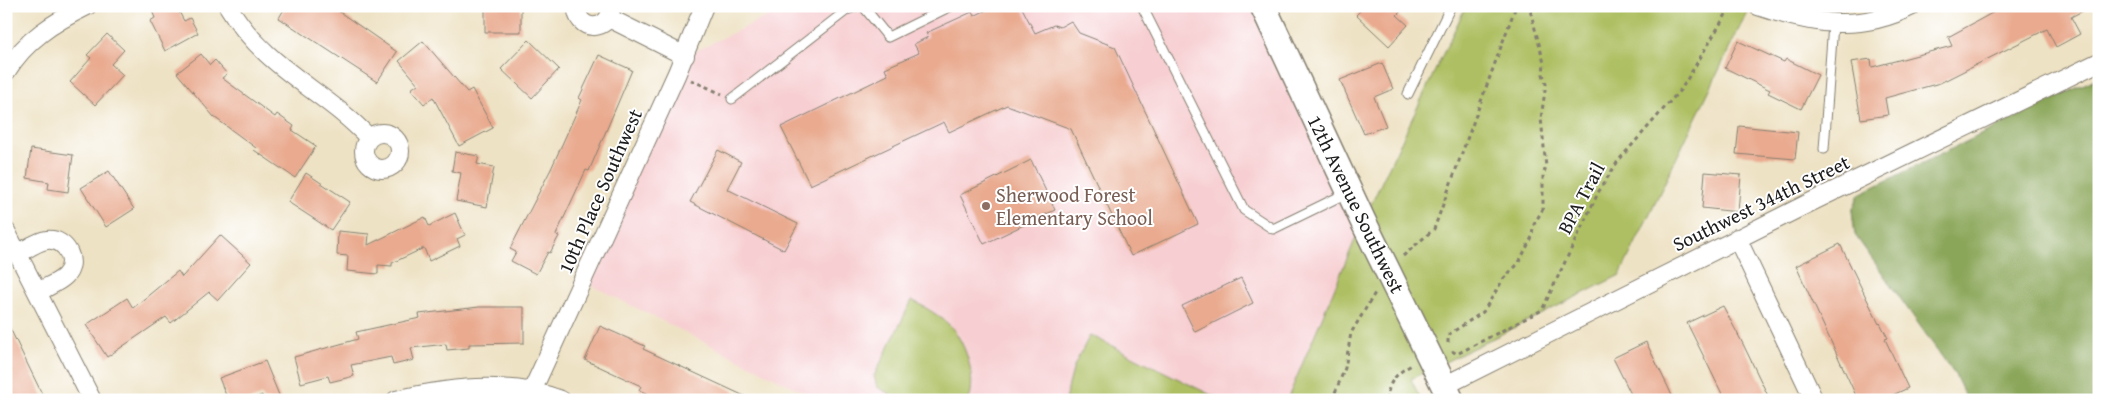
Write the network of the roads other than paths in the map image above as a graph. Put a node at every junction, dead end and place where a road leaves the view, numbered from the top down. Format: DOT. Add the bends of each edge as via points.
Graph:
graph roads {
  1 [pos="86,6"];
  2 [pos="228,6"];
  3 [pos="577,6"];
  4 [pos="704,6"];
  5 [pos="857,6"];
  6 [pos="863,6"];
  7 [pos="951,6"];
  8 [pos="1142,6"];
  9 [pos="1262,6"];
  10 [pos="1451,6"];
  11 [pos="1758,6"];
  12 [pos="1912,6"];
  13 [pos="610,12"];
  14 [pos="1834,24"];
  15 [pos="684,56"];
  16 [pos="2099,62"];
  17 [pos="6,72"];
  18 [pos="1408,94"];
  19 [pos="732,99"];
  20 [pos="369,138"];
  21 [pos="1824,149"];
  22 [pos="1349,192"];
  23 [pos="6,231"];
  24 [pos="1737,238"];
  25 [pos="18,254"];
  26 [pos="38,292"];
  27 [pos="532,391"];
  28 [pos="1447,393"];
  29 [pos="92,400"];
  30 [pos="396,400"];
  31 [pos="561,400"];
  32 [pos="1814,400"];
  1 -- 17 [label="street" via="40,33"];
  2 -- 20 [label="street" via="243,30 268,57"];
  3 -- 13 [label="street" via="579,19 588,26 600,26"];
  4 -- 15 [label="street, 10th Place Southwest"];
  5 -- 19 [label="lane" via="847,10"];
  6 -- 7 [label="lane" via="888,37"];
  8 -- 22 [label="lane" via="1244,210 1273,229"];
  9 -- 22 [label="street, 12th Avenue Southwest"];
  10 -- 18 [label="lane"];
  11 -- 14 [label="street" via="1793,18"];
  12 -- 14 [label="street" via="1871,21"];
  13 -- 15 [label="street"];
  14 -- 21 [label="lane"];
  15 -- 27 [label="street, 10th Place Southwest"];
  16 -- 24 [label="street, Southwest 344th Street"];
  22 -- 28 [label="street, 12th Avenue Southwest"];
  23 -- 25 [label="street"];
  24 -- 28 [label="street, Southwest 344th Street"];
  24 -- 32 [label="street"];
  25 -- 26 [label="street"];
  25 -- 26 [label="street" via="48,240 62,243 67,249 71,262 65,276"];
  26 -- 29 [label="street"];
  27 -- 30 [label="street" via="475,388"];
  27 -- 31 [label="street"];
}
